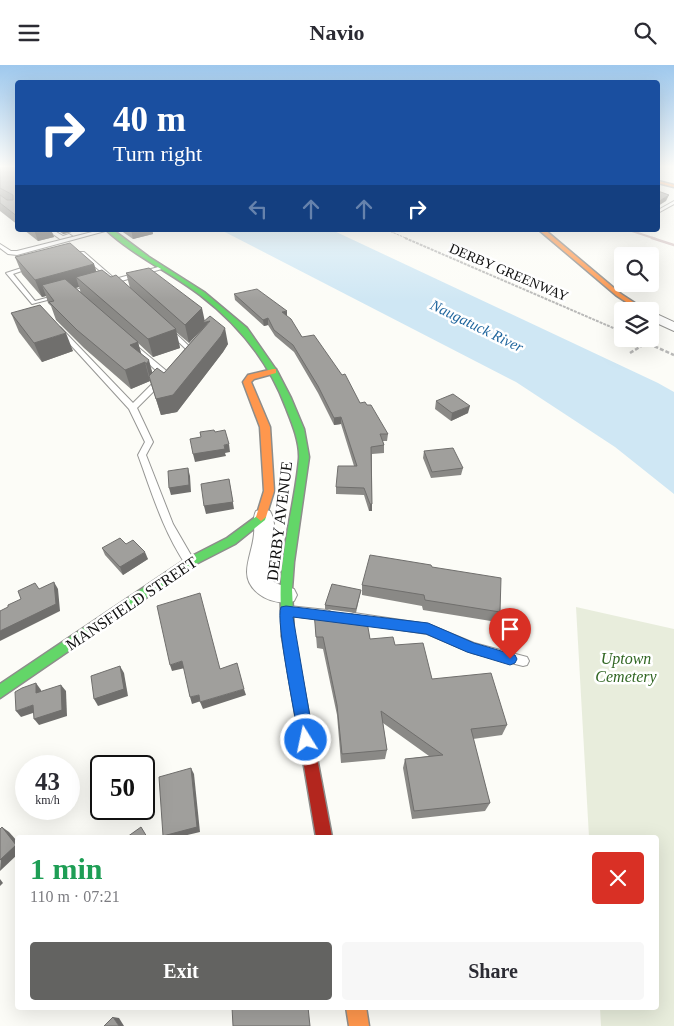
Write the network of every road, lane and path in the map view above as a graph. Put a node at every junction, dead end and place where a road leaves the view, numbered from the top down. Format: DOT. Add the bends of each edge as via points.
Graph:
graph roads {
  1 [pos="53,232"];
  2 [pos="86,232"];
  3 [pos="100,232"];
  4 [pos="110,232"];
  5 [pos="392,232"];
  6 [pos="544,232"];
  7 [pos="0,247"];
  8 [pos="58,259"];
  9 [pos="42,263"];
  10 [pos="162,268"];
  11 [pos="114,281"];
  12 [pos="123,288"];
  13 [pos="73,292"];
  14 [pos="80,299"];
  15 [pos="630,302"];
  16 [pos="34,303"];
  17 [pos="41,310"];
  18 [pos="659,320"];
  19 [pos="54,323"];
  20 [pos="163,325"];
  21 [pos="674,327"];
  22 [pos="614,329"];
  23 [pos="123,337"];
  24 [pos="196,343"];
  25 [pos="640,347"];
  26 [pos="656,347"];
  27 [pos="190,350"];
  28 [pos="630,353"];
  29 [pos="674,355"];
  30 [pos="184,356"];
  31 [pos="172,368"];
  32 [pos="273,371"];
  33 [pos="166,375"];
  34 [pos="133,408"];
  35 [pos="263,516"];
  36 [pos="190,562"];
  37 [pos="286,603"];
  38 [pos="523,661"];
  39 [pos="0,692"];
  40 [pos="324,835"];
  41 [pos="356,1010"];
  42 [pos="359,1026"];
  1 -- 2 [label="lane" via="62,238"];
  3 -- 7 [label="lane" via="21,253 10,253"];
  4 -- 10 [label="main road, DERBY AVENUE"];
  5 -- 22 [label="path, DERBY GREENWAY"];
  6 -- 15 [label="main road"];
  8 -- 11 [label="lane" via="82,253"];
  9 -- 16 [label="lane" via="9,273"];
  10 -- 11 [label="lane"];
  10 -- 32 [label="main road, DERBY AVENUE" via="192,286 226,313 254,343"];
  11 -- 12 [label="lane"];
  11 -- 13 [label="lane"];
  13 -- 14 [label="lane"];
  13 -- 16 [label="lane"];
  16 -- 17 [label="lane"];
  18 -- 21 [label="street"];
  19 -- 34 [label="lane"];
  20 -- 27 [label="lane"];
  23 -- 33 [label="lane"];
  24 -- 27 [label="lane"];
  25 -- 28 [label="path"];
  26 -- 29 [label="path"];
  27 -- 30 [label="lane"];
  31 -- 33 [label="lane"];
  32 -- 35 [label="main road" via="251,377 247,382 265,427 269,491"];
  32 -- 37 [label="main road, DERBY AVENUE" via="299,429 304,457 288,562"];
  33 -- 34 [label="lane"];
  34 -- 36 [label="lane" via="149,442 142,455 166,518 180,549"];
  35 -- 36 [label="main road, MANSFIELD STREET" via="231,541"];
  35 -- 37 [label="street" via="258,579 266,590"];
  36 -- 39 [label="main road, MANSFIELD STREET"];
  37 -- 38 [label="lane" via="428,629 472,648"];
  37 -- 40 [label="main road, DERBY AVENUE" via="287,629"];
  41 -- 42 [label="main road"];
}
